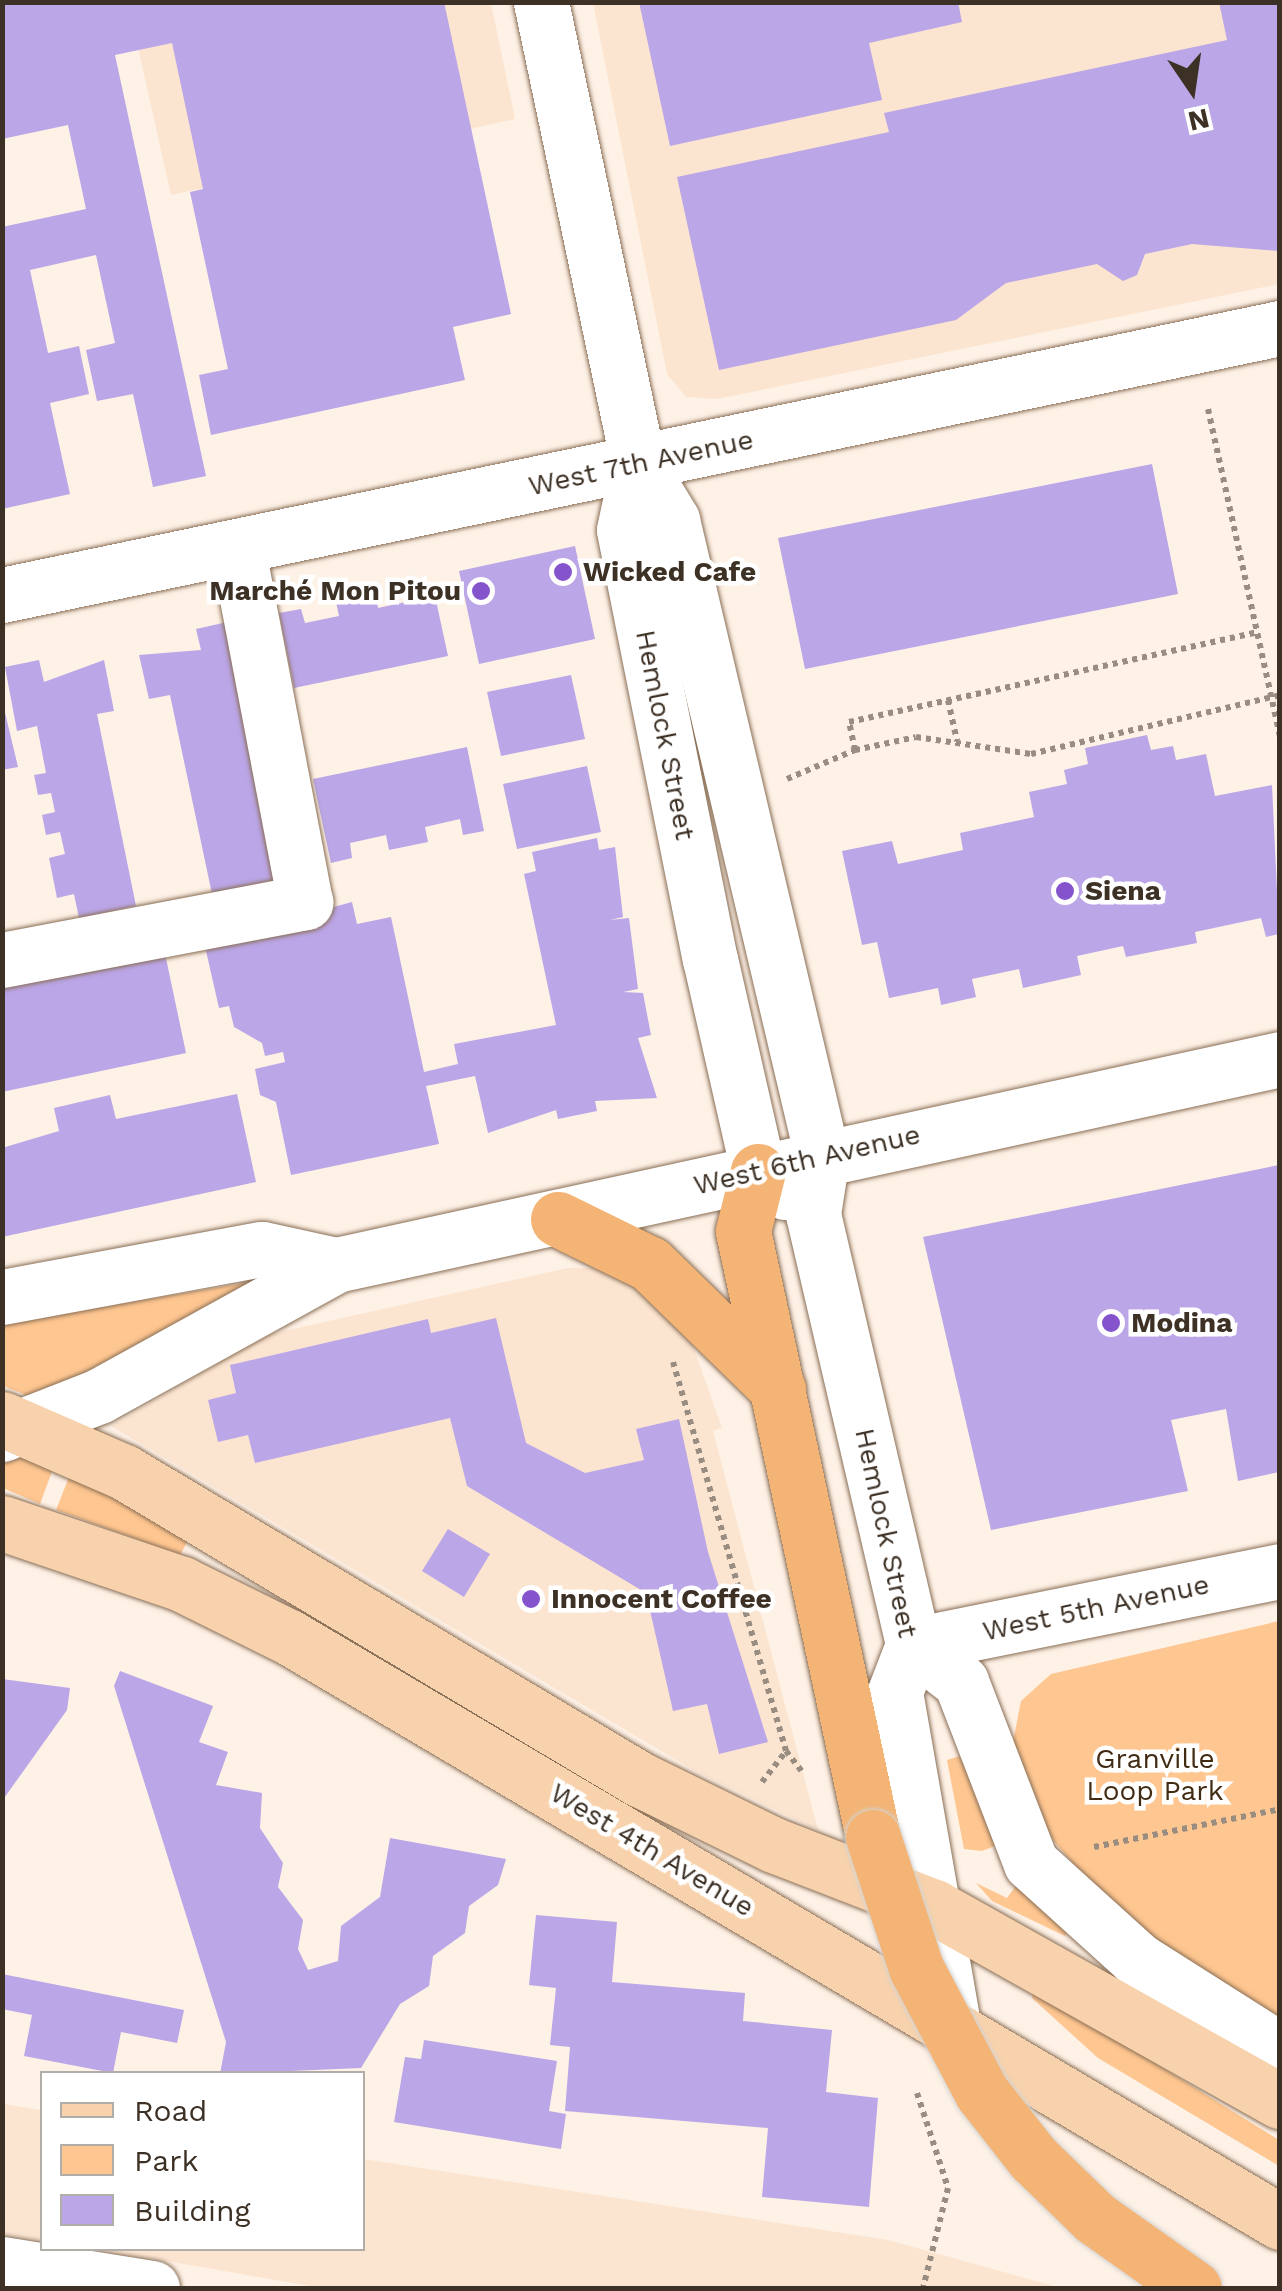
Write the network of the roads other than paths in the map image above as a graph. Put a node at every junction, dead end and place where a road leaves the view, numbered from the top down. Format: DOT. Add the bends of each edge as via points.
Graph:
graph roads {
  1 [pos="541,2"];
  2 [pos="1280,328"];
  3 [pos="638,464"];
  4 [pos="237,546"];
  5 [pos="2,594"];
  6 [pos="2,960"];
  7 [pos="1280,1059"];
  8 [pos="822,1156"];
  9 [pos="758,1171"];
  10 [pos="813,1214"];
  11 [pos="558,1218"];
  12 [pos="336,1266"];
  13 [pos="2,1298"];
  14 [pos="781,1403"];
  15 [pos="10,1427"];
  16 [pos="2,1523"];
  17 [pos="1280,1570"];
  18 [pos="913,1645"];
  19 [pos="934,1908"];
  20 [pos="954,2029"];
  21 [pos="1280,2050"];
  22 [pos="1280,2101"];
  23 [pos="1280,2222"];
  24 [pos="2,2264"];
  25 [pos="152,2288"];
  26 [pos="1194,2288"];
  1 -- 3 [label="street, Hemlock Street"];
  2 -- 3 [label="street, West 7th Avenue"];
  3 -- 4 [label="street, West 7th Avenue"];
  3 -- 8 [label="street, Hemlock Street" via="672,520"];
  3 -- 9 [label="street, Hemlock Street" via="624,530"];
  4 -- 5 [label="street, West 7th Avenue"];
  4 -- 6 [label="street" via="306,902"];
  7 -- 8 [label="street, West 6th Avenue"];
  8 -- 9 [label="street, West 6th Avenue"];
  8 -- 10 [label="street, Hemlock Street"];
  9 -- 10 [label="street"];
  9 -- 11 [label="street, West 6th Avenue"];
  9 -- 14 [label="highway" via="743,1231"];
  10 -- 18 [label="street, Hemlock Street"];
  11 -- 12 [label="street, West 6th Avenue"];
  11 -- 14 [label="highway" via="661,1272"];
  12 -- 13 [label="street, West 6th Avenue" via="262,1249"];
  12 -- 15 [label="street, West 6th Avenue" via="116,1387"];
  14 -- 26 [label="highway, bridge" via="873,1837 945,2031 1033,2158 1096,2218"];
  15 -- 19 [label="main road, West 4th Avenue" via="124,1472 639,1779 774,1845"];
  16 -- 20 [label="main road, West 4th Avenue" via="182,1584 289,1637"];
  17 -- 18 [label="street, West 5th Avenue"];
  18 -- 19 [label="street, Hemlock Street" via="895,1692"];
  18 -- 21 [label="street" via="961,1682 1031,1863 1138,1960"];
  19 -- 20 [label="street, Hemlock Street"];
  19 -- 22 [label="main road, West 4th Avenue"];
  20 -- 23 [label="main road, West 4th Avenue"];
  24 -- 25 [label="street"];
}
